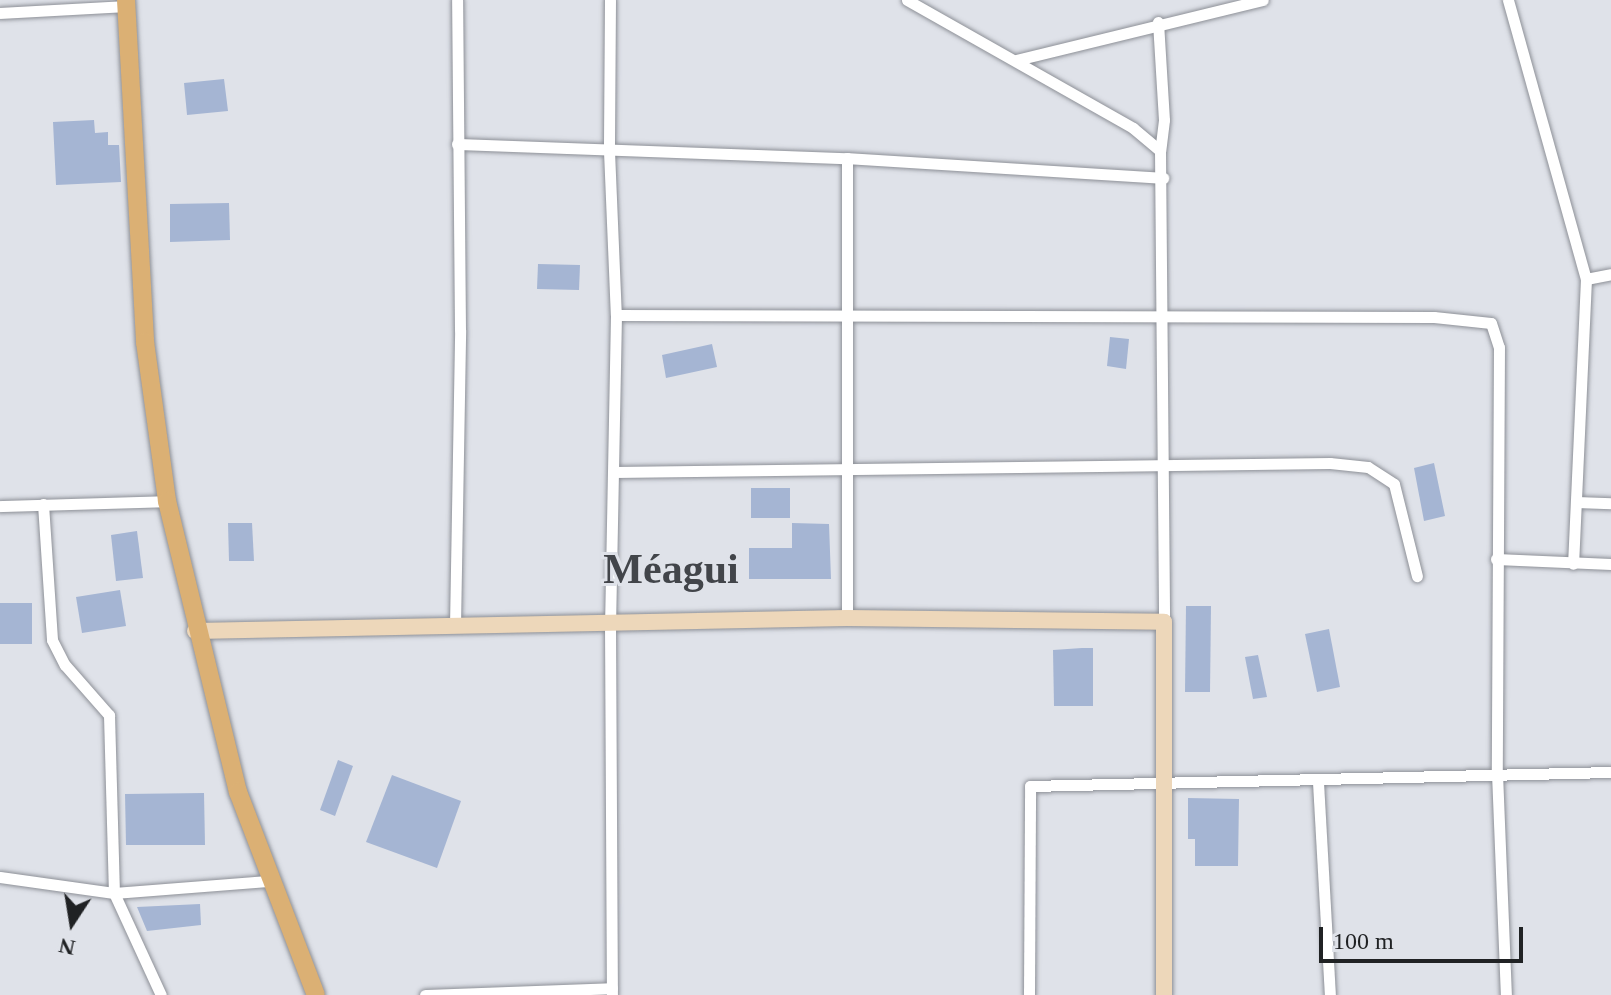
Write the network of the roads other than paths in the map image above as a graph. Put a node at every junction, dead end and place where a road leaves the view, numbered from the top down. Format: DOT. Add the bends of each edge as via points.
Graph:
graph roads {
  1 [pos="457,0"];
  2 [pos="610,0"];
  3 [pos="907,0"];
  4 [pos="1263,0"];
  5 [pos="1508,0"];
  6 [pos="126,3"];
  7 [pos="0,13"];
  8 [pos="1158,22"];
  9 [pos="1016,60"];
  10 [pos="457,144"];
  11 [pos="609,151"];
  12 [pos="1160,151"];
  13 [pos="847,158"];
  14 [pos="1163,178"];
  15 [pos="1611,274"];
  16 [pos="1586,279"];
  17 [pos="616,315"];
  18 [pos="1160,315"];
  19 [pos="846,316"];
  20 [pos="1162,464"];
  21 [pos="847,469"];
  22 [pos="614,472"];
  23 [pos="167,501"];
  24 [pos="1576,502"];
  25 [pos="1611,503"];
  26 [pos="43,504"];
  27 [pos="0,506"];
  28 [pos="1496,559"];
  29 [pos="1573,564"];
  30 [pos="1611,564"];
  31 [pos="1417,576"];
  32 [pos="847,618"];
  33 [pos="1164,622"];
  34 [pos="610,624"];
  35 [pos="455,626"];
  36 [pos="195,631"];
  37 [pos="1611,772"];
  38 [pos="1497,773"];
  39 [pos="1318,782"];
  40 [pos="1166,786"];
  41 [pos="0,877"];
  42 [pos="268,881"];
  43 [pos="114,893"];
  44 [pos="612,992"];
  45 [pos="491,994"];
  46 [pos="161,995"];
  47 [pos="316,995"];
  48 [pos="425,995"];
  49 [pos="1029,995"];
  50 [pos="1164,995"];
  51 [pos="1330,995"];
  52 [pos="1506,995"];
  1 -- 10 [label="street"];
  2 -- 11 [label="street"];
  3 -- 9 [label="street"];
  4 -- 8 [label="street"];
  5 -- 16 [label="street"];
  6 -- 7 [label="street"];
  6 -- 23 [label="main road" via="145,342"];
  8 -- 9 [label="street"];
  8 -- 12 [label="street" via="1164,108"];
  9 -- 12 [label="street" via="1133,128"];
  10 -- 11 [label="street"];
  10 -- 35 [label="street"];
  11 -- 13 [label="street"];
  11 -- 17 [label="street"];
  12 -- 14 [label="street"];
  13 -- 14 [label="street"];
  13 -- 19 [label="street"];
  14 -- 18 [label="street"];
  15 -- 16 [label="street"];
  16 -- 24 [label="street"];
  17 -- 19 [label="street"];
  17 -- 22 [label="street"];
  18 -- 19 [label="street"];
  18 -- 20 [label="street"];
  18 -- 28 [label="street" via="1434,317 1491,323 1499,347"];
  19 -- 21 [label="street"];
  20 -- 21 [label="street"];
  20 -- 31 [label="street" via="1330,463 1381,472 1394,484"];
  20 -- 33 [label="street"];
  21 -- 22 [label="street"];
  21 -- 32 [label="street"];
  22 -- 34 [label="street"];
  23 -- 26 [label="street"];
  23 -- 36 [label="main road"];
  24 -- 25 [label="street"];
  24 -- 29 [label="street"];
  26 -- 27 [label="street"];
  26 -- 43 [label="street" via="52,640 65,665 109,715"];
  28 -- 29 [label="street"];
  28 -- 38 [label="street"];
  29 -- 30 [label="street"];
  32 -- 33 [label="street"];
  32 -- 34 [label="street"];
  33 -- 40 [label="street"];
  34 -- 35 [label="street"];
  34 -- 44 [label="street"];
  35 -- 36 [label="street"];
  36 -- 42 [label="main road"];
  37 -- 38 [label="street"];
  38 -- 39 [label="street"];
  38 -- 52 [label="street"];
  39 -- 40 [label="street"];
  39 -- 51 [label="street"];
  40 -- 49 [label="street" via="1030,786"];
  40 -- 50 [label="street"];
  41 -- 43 [label="street"];
  42 -- 43 [label="street"];
  42 -- 47 [label="main road"];
  43 -- 46 [label="street"];
  44 -- 45 [label="street"];
  45 -- 48 [label="street"];
}
